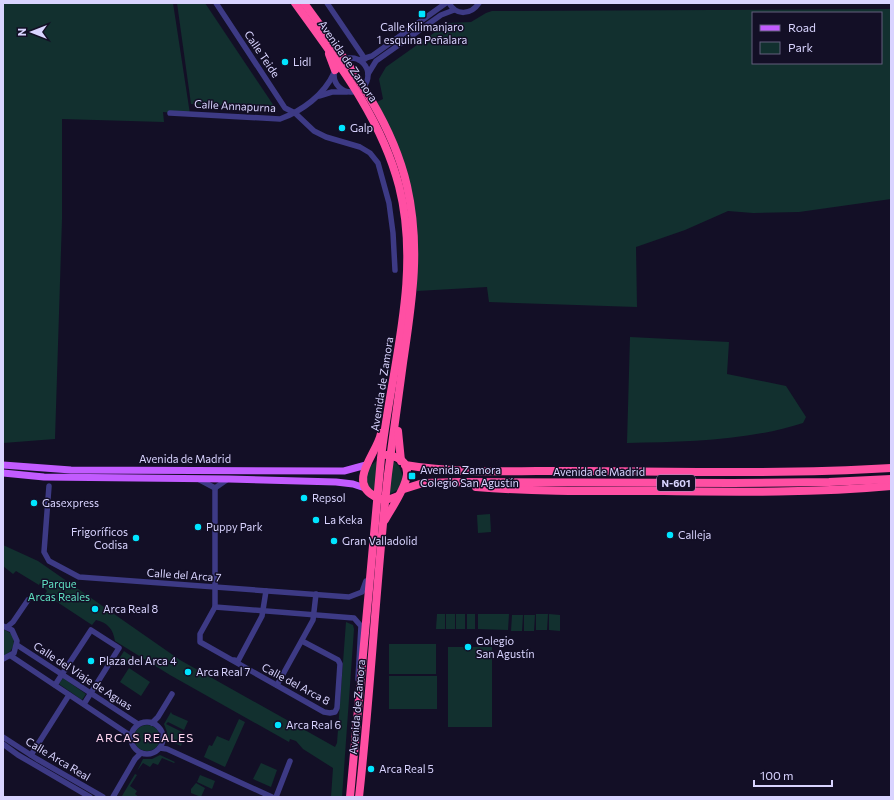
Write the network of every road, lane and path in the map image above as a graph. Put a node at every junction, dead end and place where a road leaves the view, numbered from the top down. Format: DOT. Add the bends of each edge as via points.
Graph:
graph roads {
  1 [pos="216,3"];
  2 [pos="295,3"];
  3 [pos="304,3"];
  4 [pos="327,3"];
  5 [pos="447,3"];
  6 [pos="479,3"];
  7 [pos="454,10"];
  8 [pos="331,47"];
  9 [pos="365,59"];
  10 [pos="344,64"];
  11 [pos="359,86"];
  12 [pos="317,96"];
  13 [pos="170,113"];
  14 [pos="295,114"];
  15 [pos="395,270"];
  16 [pos="399,368"];
  17 [pos="382,455"];
  18 [pos="391,456"];
  19 [pos="368,463"];
  20 [pos="403,463"];
  21 [pos="891,464"];
  22 [pos="3,465"];
  23 [pos="891,468"];
  24 [pos="760,471"];
  25 [pos="3,473"];
  26 [pos="196,478"];
  27 [pos="229,478"];
  28 [pos="891,479"];
  29 [pos="460,482"];
  30 [pos="49,486"];
  31 [pos="891,486"];
  32 [pos="216,488"];
  33 [pos="365,488"];
  34 [pos="404,489"];
  35 [pos="398,496"];
  36 [pos="382,499"];
  37 [pos="383,524"];
  38 [pos="371,559"];
  39 [pos="216,587"];
  40 [pos="266,591"];
  41 [pos="316,594"];
  42 [pos="28,600"];
  43 [pos="215,607"];
  44 [pos="263,610"];
  45 [pos="314,614"];
  46 [pos="7,628"];
  47 [pos="302,641"];
  48 [pos="17,645"];
  49 [pos="11,656"];
  50 [pos="228,658"];
  51 [pos="3,659"];
  52 [pos="62,674"];
  53 [pos="55,686"];
  54 [pos="277,686"];
  55 [pos="91,693"];
  56 [pos="172,694"];
  57 [pos="69,695"];
  58 [pos="359,697"];
  59 [pos="84,704"];
  60 [pos="138,724"];
  61 [pos="154,724"];
  62 [pos="131,736"];
  63 [pos="3,737"];
  64 [pos="3,744"];
  65 [pos="161,746"];
  66 [pos="138,752"];
  67 [pos="31,755"];
  68 [pos="290,761"];
  69 [pos="90,797"];
  70 [pos="103,797"];
  71 [pos="113,797"];
  72 [pos="272,797"];
  73 [pos="276,797"];
  74 [pos="350,797"];
  75 [pos="359,797"];
  1 -- 14 [label="street, Calle Teide" via="285,108"];
  2 -- 8 [label="highway, Avenida de Zamora"];
  3 -- 8 [label="highway, Avenida de Zamora"];
  4 -- 9 [label="street"];
  5 -- 7 [label="street"];
  5 -- 9 [label="street"];
  6 -- 7 [label="street" via="469,12"];
  7 -- 11 [label="street" via="441,15 376,61"];
  8 -- 10 [label="highway"];
  8 -- 10 [label="highway, Avenida de Zamora"];
  9 -- 10 [label="street"];
  10 -- 11 [label="highway, Avenida de Zamora"];
  10 -- 11 [label="street" via="365,66"];
  10 -- 11 [label="street" via="337,85"];
  10 -- 12 [label="street, Calle Annapurna"];
  11 -- 12 [label="street, Calle Annapurna"];
  11 -- 16 [label="highway, Avenida de Zamora" via="364,103 391,159 404,212 407,283"];
  11 -- 16 [label="highway, Avenida de Zamora" via="373,102 398,157 406,184 415,239 413,297"];
  12 -- 14 [label="street, Calle Annapurna"];
  13 -- 14 [label="street, Calle Annapurna" via="280,119"];
  14 -- 15 [label="street, Calle Teide" via="314,131 326,138 360,147 370,153 378,163 394,233"];
  16 -- 17 [label="highway, Avenida de Zamora"];
  16 -- 18 [label="highway, Avenida de Zamora"];
  16 -- 19 [label="highway" via="386,394 380,436"];
  16 -- 20 [label="highway" via="402,391 398,439"];
  17 -- 18 [label="highway"];
  17 -- 19 [label="highway"];
  17 -- 36 [label="highway, Avenida de Zamora"];
  18 -- 20 [label="highway, Avenida de Madrid"];
  18 -- 36 [label="highway, Avenida de Zamora"];
  19 -- 22 [label="main road, Avenida de Madrid" via="344,471 71,470"];
  19 -- 33 [label="highway" via="363,478"];
  20 -- 24 [label="highway, Avenida de Madrid / N-601" via="423,468 463,470"];
  20 -- 34 [label="highway" via="408,480"];
  21 -- 24 [label="highway"];
  23 -- 24 [label="highway, Avenida de Madrid / N-601"];
  25 -- 26 [label="main road, Avenida de Madrid" via="44,477"];
  26 -- 27 [label="main road, Avenida de Madrid"];
  26 -- 32 [label="street"];
  27 -- 32 [label="street, Avenida de Madrid"];
  27 -- 33 [label="main road, Avenida de Madrid" via="344,483"];
  28 -- 29 [label="highway, Avenida de Madrid / N-601" via="733,483"];
  29 -- 31 [label="highway" via="471,486 556,491 846,490"];
  29 -- 34 [label="highway, Avenida de Madrid / N-601" via="423,483"];
  30 -- 39 [label="street, Calle del Arca 7" via="44,552 49,561 79,577"];
  32 -- 39 [label="street, Calle del Arca 8"];
  33 -- 36 [label="highway" via="371,495"];
  34 -- 35 [label="highway"];
  35 -- 36 [label="highway"];
  35 -- 37 [label="highway"];
  36 -- 37 [label="highway, Avenida de Zamora"];
  36 -- 38 [label="highway, Avenida de Zamora"];
  37 -- 75 [label="highway, Avenida de Zamora"];
  38 -- 41 [label="street, Calle del Arca 7" via="362,592 349,597"];
  38 -- 58 [label="highway, Avenida de Zamora"];
  39 -- 40 [label="street, Calle del Arca 7"];
  39 -- 43 [label="street, Calle del Arca 8"];
  40 -- 41 [label="street, Calle del Arca 7"];
  40 -- 44 [label="street"];
  41 -- 45 [label="street"];
  42 -- 46 [label="street"];
  43 -- 44 [label="street"];
  43 -- 50 [label="street, Calle del Arca 8" via="199,638 200,642"];
  44 -- 45 [label="street"];
  44 -- 50 [label="street" via="238,661"];
  45 -- 47 [label="street"];
  45 -- 58 [label="street" via="348,616 361,626 357,672"];
  46 -- 48 [label="street" via="16,637"];
  47 -- 54 [label="street"];
  47 -- 54 [label="street, Calle del Arca 8" via="338,660 340,664 335,712 330,713"];
  48 -- 49 [label="street"];
  48 -- 52 [label="street, Calle del Viaje de Aguas"];
  49 -- 51 [label="street"];
  49 -- 53 [label="street, Calle del Viaje de Aguas"];
  50 -- 54 [label="street, Calle del Arca 8"];
  52 -- 53 [label="street"];
  52 -- 55 [label="street, Calle del Viaje de Aguas"];
  52 -- 55 [label="street" via="91,630 119,648"];
  53 -- 57 [label="street, Calle del Viaje de Aguas"];
  55 -- 59 [label="street"];
  55 -- 60 [label="street, Calle del Viaje de Aguas"];
  56 -- 61 [label="street"];
  57 -- 59 [label="street, Calle del Viaje de Aguas"];
  57 -- 67 [label="street"];
  58 -- 74 [label="highway, Avenida de Zamora"];
  59 -- 62 [label="street, Calle del Viaje de Aguas"];
  60 -- 61 [label="street"];
  60 -- 62 [label="street"];
  61 -- 65 [label="street" via="163,735"];
  62 -- 66 [label="street" via="132,744"];
  63 -- 67 [label="street, Calle Arca Real"];
  64 -- 69 [label="street, Calle Arca Real"];
  65 -- 66 [label="street" via="151,754"];
  65 -- 72 [label="street"];
  66 -- 71 [label="street"];
  67 -- 70 [label="street, Calle Arca Real"];
  68 -- 73 [label="street"];
}
